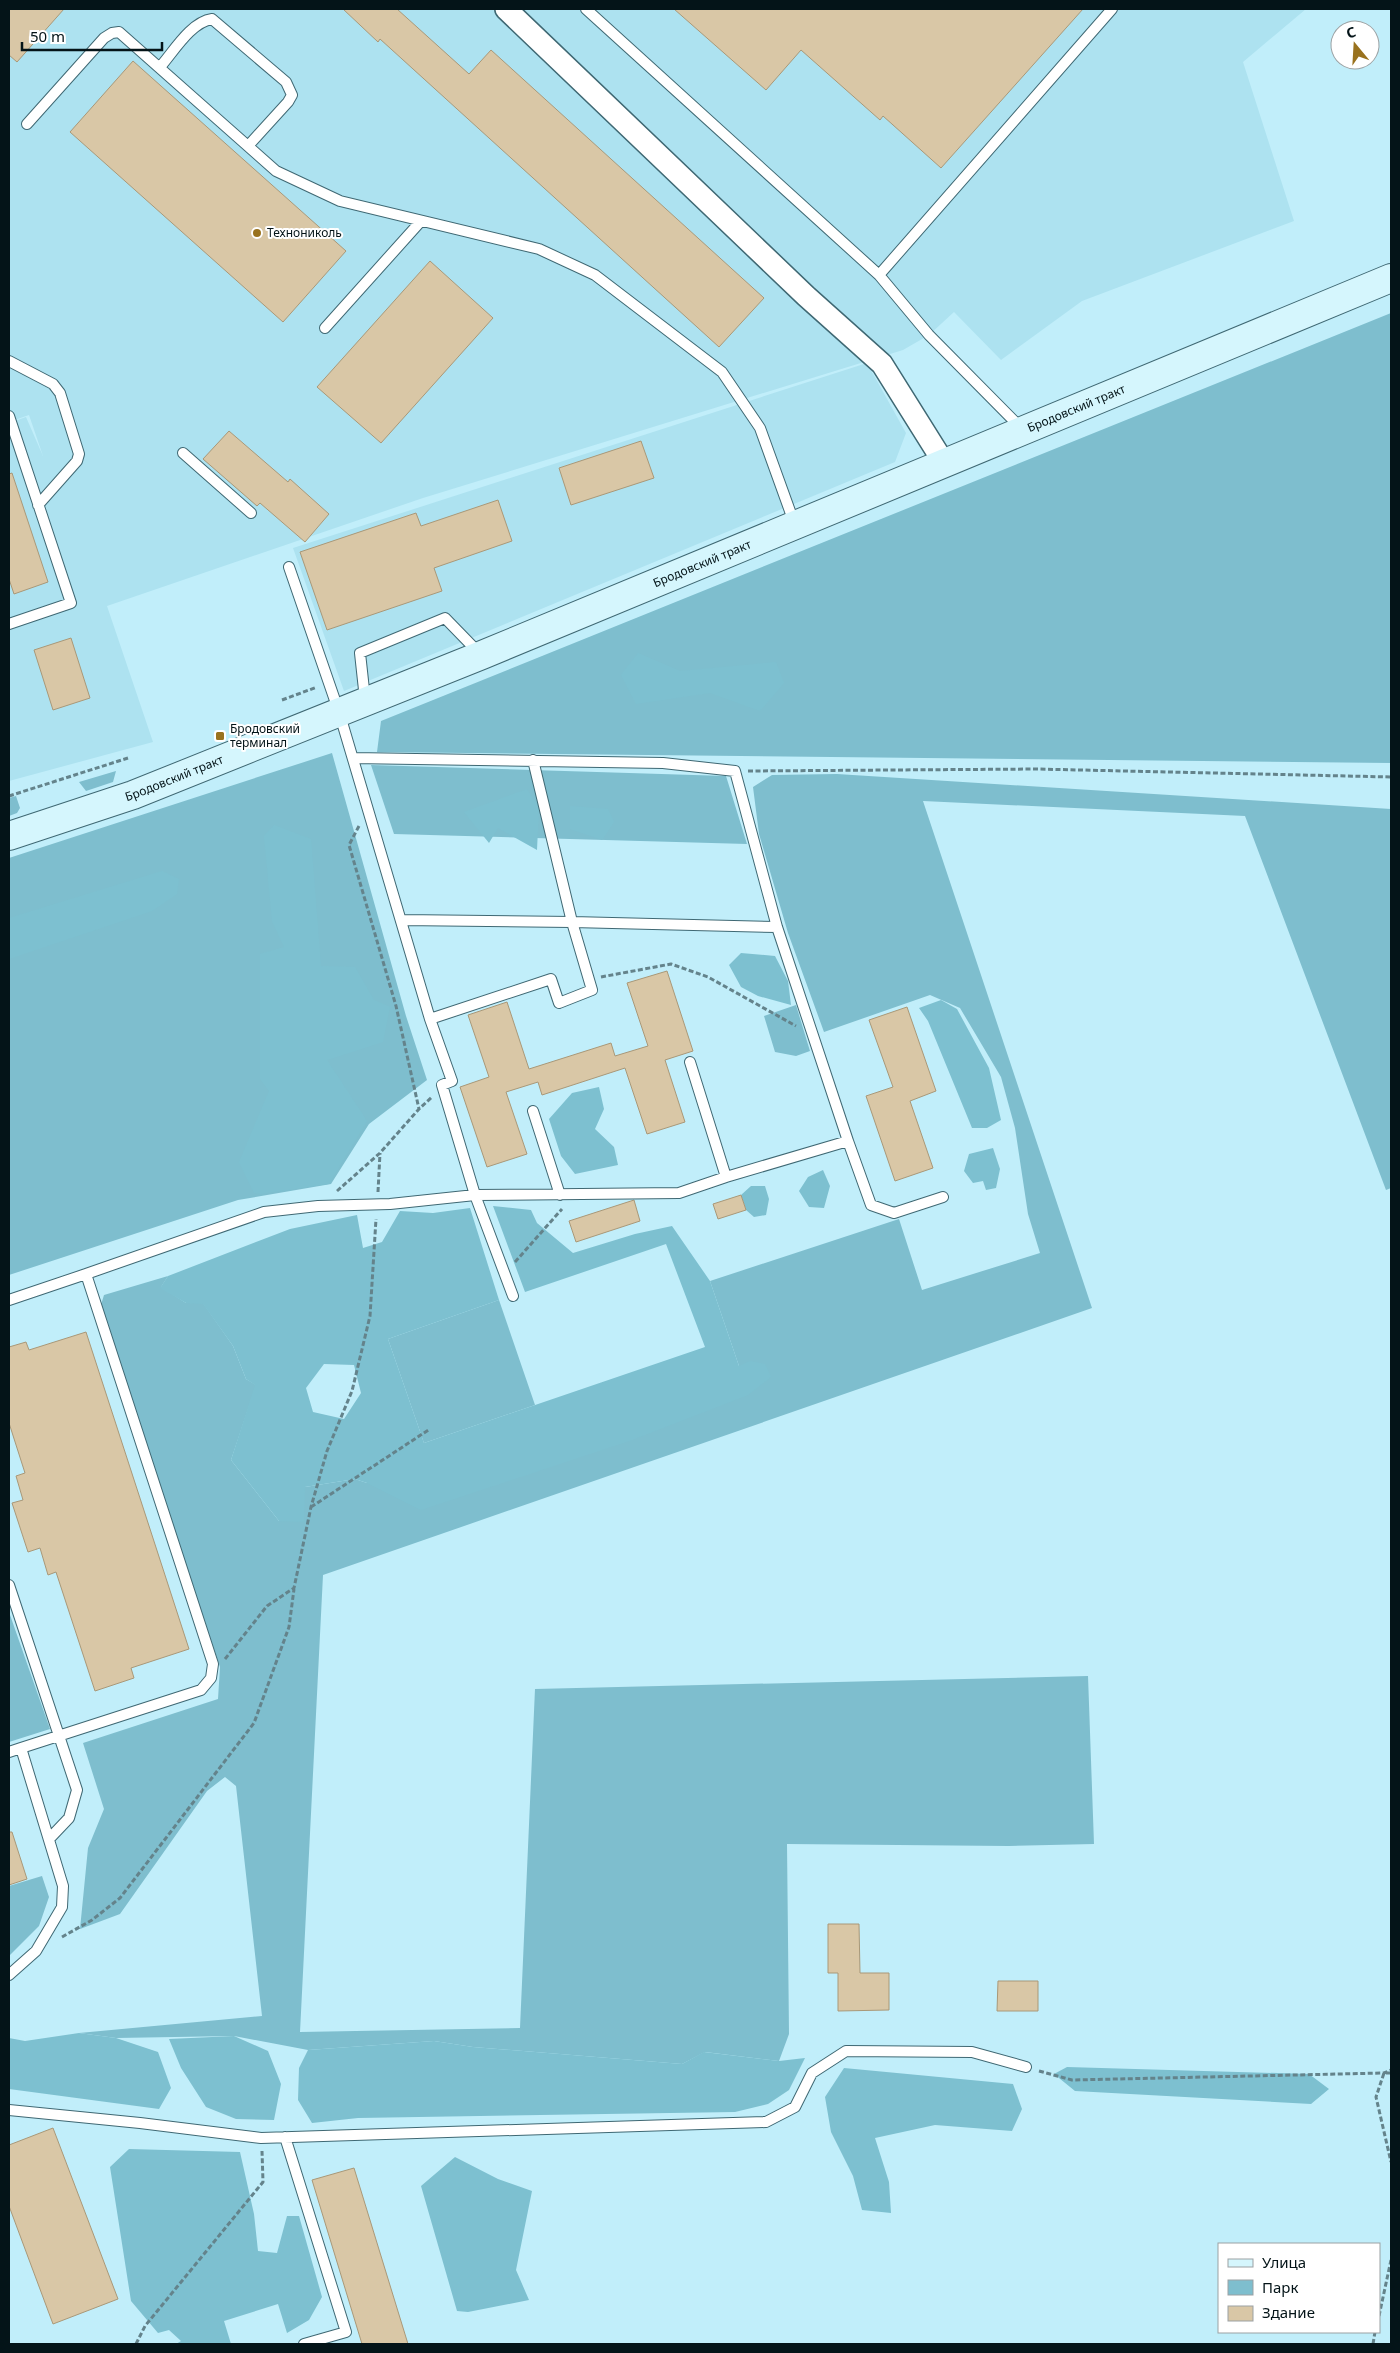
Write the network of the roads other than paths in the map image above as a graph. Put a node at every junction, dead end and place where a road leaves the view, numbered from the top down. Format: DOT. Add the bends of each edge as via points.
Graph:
graph roads {
  1 [pos="506,9"];
  2 [pos="586,9"];
  3 [pos="1112,9"];
  4 [pos="160,67"];
  5 [pos="26,124"];
  6 [pos="248,146"];
  7 [pos="421,221"];
  8 [pos="879,275"];
  9 [pos="1391,278"];
  10 [pos="325,328"];
  11 [pos="9,361"];
  12 [pos="9,416"];
  13 [pos="1023,431"];
  14 [pos="183,453"];
  15 [pos="944,464"];
  16 [pos="38,505"];
  17 [pos="251,513"];
  18 [pos="796,526"];
  19 [pos="289,567"];
  20 [pos="9,624"];
  21 [pos="482,655"];
  22 [pos="365,702"];
  23 [pos="339,712"];
  24 [pos="353,758"];
  25 [pos="533,760"];
  26 [pos="9,836"];
  27 [pos="401,920"];
  28 [pos="572,922"];
  29 [pos="778,927"];
  30 [pos="430,1019"];
  31 [pos="690,1062"];
  32 [pos="533,1111"];
  33 [pos="848,1141"];
  34 [pos="726,1177"];
  35 [pos="475,1195"];
  36 [pos="560,1195"];
  37 [pos="943,1197"];
  38 [pos="86,1274"];
  39 [pos="512,1296"];
  40 [pos="9,1300"];
  41 [pos="9,1585"];
  42 [pos="58,1736"];
  43 [pos="21,1748"];
  44 [pos="9,1752"];
  45 [pos="50,1838"];
  46 [pos="9,1975"];
  47 [pos="1026,2067"];
  48 [pos="9,2110"];
  49 [pos="285,2137"];
  50 [pos="304,2344"];
  1 -- 15 [label="street" via="806,296 882,364"];
  2 -- 8 [label="lane"];
  3 -- 8 [label="lane"];
  4 -- 5 [label="lane" via="119,32 112,33"];
  4 -- 6 [label="lane"];
  4 -- 6 [label="lane" via="197,26 212,19 279,76 291,89 292,95"];
  6 -- 7 [label="lane" via="276,171 340,201"];
  7 -- 10 [label="lane"];
  7 -- 18 [label="lane" via="539,250 595,275 722,372 760,428"];
  8 -- 13 [label="lane" via="929,335"];
  9 -- 13 [label="street, Бродовский тракт"];
  11 -- 16 [label="lane" via="53,384 60,393 79,454 77,461"];
  12 -- 16 [label="lane"];
  13 -- 15 [label="street, Бродовский тракт"];
  14 -- 17 [label="lane"];
  15 -- 18 [label="street, Бродовский тракт"];
  16 -- 20 [label="lane" via="71,603"];
  18 -- 21 [label="street, Бродовский тракт"];
  19 -- 23 [label="lane"];
  21 -- 22 [label="street, Бродовский тракт"];
  21 -- 22 [label="lane" via="445,618 360,653"];
  22 -- 23 [label="street, Бродовский тракт"];
  23 -- 24 [label="lane"];
  23 -- 26 [label="street, Бродовский тракт" via="133,795"];
  24 -- 25 [label="lane"];
  24 -- 27 [label="lane"];
  25 -- 28 [label="lane"];
  25 -- 29 [label="lane" via="663,762 735,771"];
  27 -- 28 [label="lane"];
  27 -- 30 [label="lane"];
  28 -- 29 [label="lane"];
  28 -- 30 [label="lane" via="592,990 559,1002 551,979"];
  29 -- 33 [label="lane"];
  30 -- 35 [label="lane" via="452,1081 442,1085"];
  31 -- 34 [label="lane"];
  32 -- 36 [label="lane"];
  33 -- 34 [label="lane"];
  33 -- 37 [label="lane" via="871,1205 894,1213"];
  34 -- 36 [label="lane" via="679,1193"];
  35 -- 36 [label="lane"];
  35 -- 38 [label="lane" via="264,1212"];
  35 -- 39 [label="lane"];
  38 -- 40 [label="lane"];
  38 -- 42 [label="lane" via="213,1664 211,1678 201,1690"];
  41 -- 42 [label="lane"];
  42 -- 43 [label="lane"];
  42 -- 45 [label="lane" via="77,1790 69,1818"];
  43 -- 44 [label="lane"];
  43 -- 45 [label="lane"];
  45 -- 46 [label="lane" via="63,1886 62,1907 36,1951"];
  47 -- 49 [label="lane" via="972,2052 846,2051 812,2073 795,2107 766,2122"];
  48 -- 49 [label="lane" via="261,2138"];
  49 -- 50 [label="lane" via="346,2332"];
}
